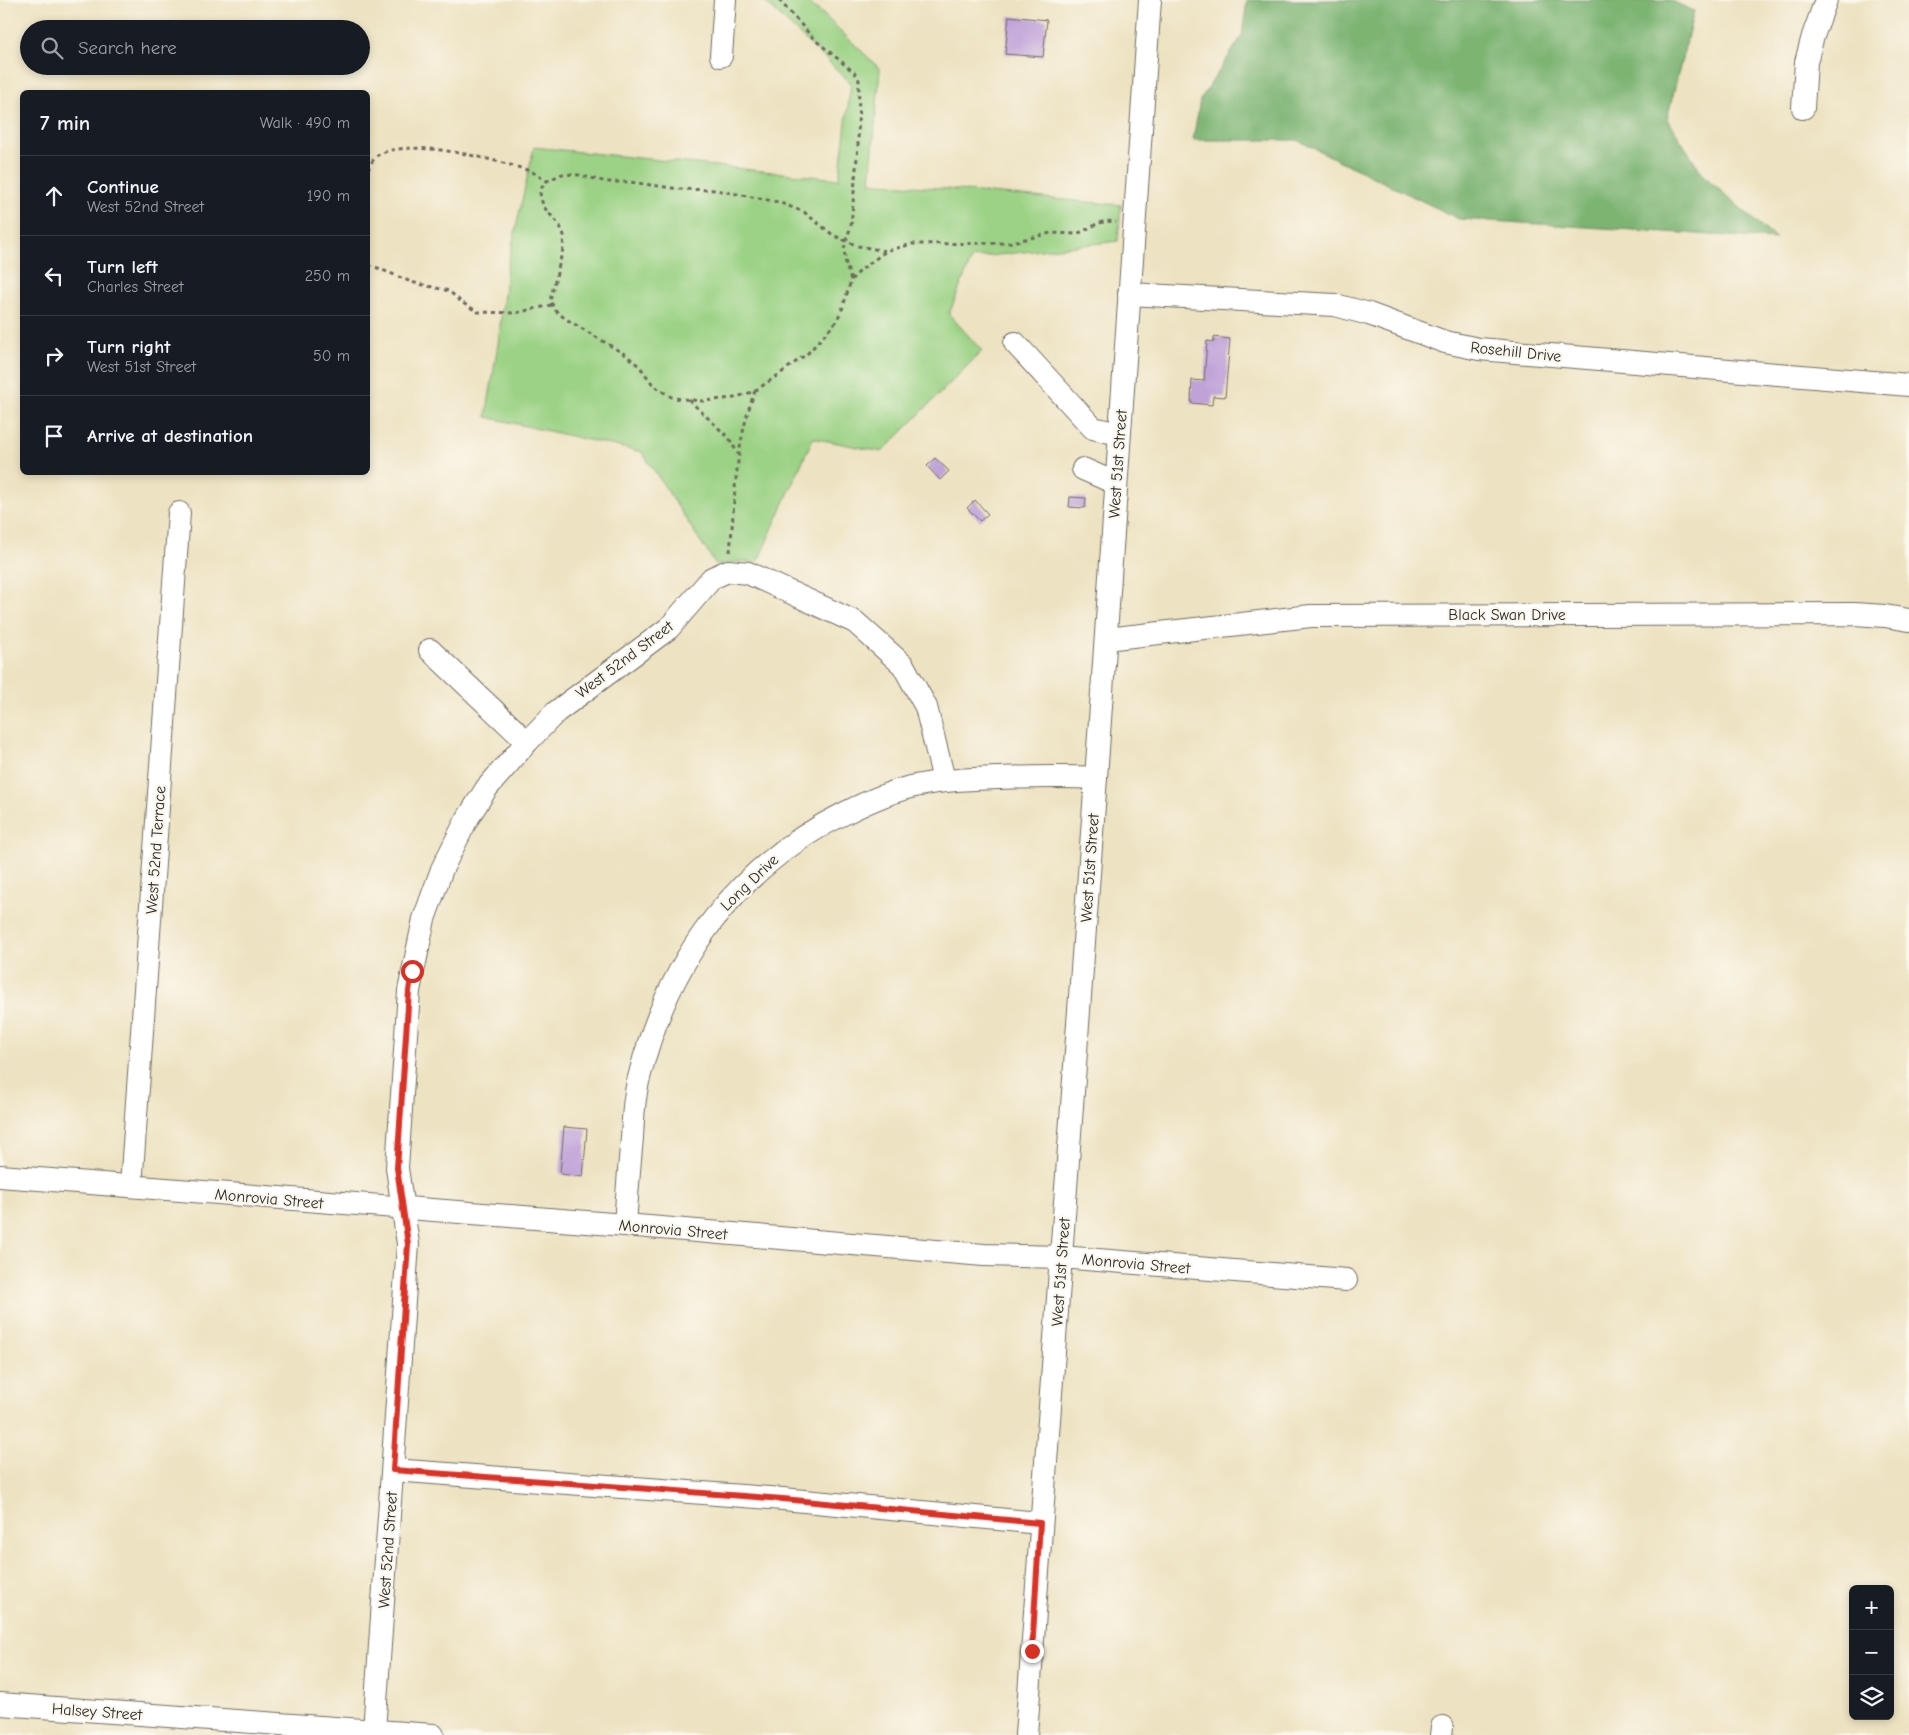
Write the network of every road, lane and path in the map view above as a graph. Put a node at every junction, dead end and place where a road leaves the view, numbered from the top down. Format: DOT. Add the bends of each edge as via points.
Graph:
graph roads {
  1 [pos="724,0"];
  2 [pos="779,0"];
  3 [pos="1150,0"];
  4 [pos="1826,0"];
  5 [pos="721,56"];
  6 [pos="1804,108"];
  7 [pos="370,166"];
  8 [pos="547,181"];
  9 [pos="1134,223"];
  10 [pos="846,241"];
  11 [pos="886,251"];
  12 [pos="370,266"];
  13 [pos="850,280"];
  14 [pos="1129,294"];
  15 [pos="552,305"];
  16 [pos="1014,343"];
  17 [pos="1909,385"];
  18 [pos="755,391"];
  19 [pos="689,400"];
  20 [pos="1119,434"];
  21 [pos="738,455"];
  22 [pos="1083,469"];
  23 [pos="1115,483"];
  24 [pos="179,513"];
  25 [pos="738,572"];
  26 [pos="1909,620"];
  27 [pos="1106,639"];
  28 [pos="430,650"];
  29 [pos="527,742"];
  30 [pos="1096,778"];
  31 [pos="944,780"];
  32 [pos="0,1176"];
  33 [pos="131,1186"];
  34 [pos="403,1209"];
  35 [pos="625,1225"];
  36 [pos="1061,1257"];
  37 [pos="1346,1280"];
  38 [pos="393,1470"];
  39 [pos="1040,1523"];
  40 [pos="0,1704"];
  41 [pos="374,1731"];
  42 [pos="432,1735"];
  43 [pos="1026,1735"];
  1 -- 5 [label="street"];
  2 -- 10 [label="path" via="814,39 859,80 858,146"];
  3 -- 9 [label="street, West 51st Street"];
  4 -- 6 [label="street" via="1806,62"];
  7 -- 8 [label="path" via="376,156 398,148 429,149 529,170"];
  8 -- 10 [label="path" via="570,174 607,182 729,192 791,206"];
  8 -- 15 [label="path" via="542,187 540,200 564,235 551,296"];
  9 -- 11 [label="path" via="1106,221 1077,234 1051,233 1008,243 921,243"];
  9 -- 14 [label="street, West 51st Street"];
  10 -- 11 [label="path"];
  10 -- 13 [label="path" via="844,249"];
  11 -- 13 [label="path"];
  12 -- 15 [label="path" via="449,292 478,312 515,313"];
  13 -- 18 [label="path" via="843,307 826,335 808,353"];
  14 -- 17 [label="street, Rosehill Drive" via="1335,305 1445,342 1479,349"];
  14 -- 20 [label="street, West 51st Street"];
  15 -- 19 [label="path" via="566,319 626,355 662,393"];
  16 -- 20 [label="street" via="1093,428"];
  18 -- 19 [label="path" via="716,401"];
  18 -- 21 [label="path" via="746,415"];
  19 -- 21 [label="path" via="729,438"];
  20 -- 23 [label="street, West 51st Street"];
  21 -- 25 [label="path"];
  22 -- 23 [label="street"];
  23 -- 27 [label="street, West 51st Street"];
  24 -- 33 [label="street, West 52nd Terrace"];
  25 -- 29 [label="street, West 52nd Street" via="712,578 669,628 556,712"];
  25 -- 31 [label="street" via="855,622 903,665 926,707"];
  26 -- 27 [label="street, Black Swan Drive" via="1854,614 1341,615"];
  27 -- 30 [label="street, West 51st Street"];
  28 -- 29 [label="street"];
  29 -- 34 [label="street, West 52nd Street" via="486,789 466,821 442,869 424,919 409,991 397,1168"];
  30 -- 31 [label="street, Long Drive"];
  30 -- 36 [label="street, West 51st Street"];
  31 -- 35 [label="street, Long Drive" via="913,786 869,801 826,822 786,848 747,880 714,917 686,958 652,1030 634,1109"];
  32 -- 33 [label="street, Monrovia Street"];
  33 -- 34 [label="street, Monrovia Street"];
  34 -- 35 [label="street, Monrovia Street"];
  34 -- 38 [label="street, West 52nd Street" via="408,1244"];
  35 -- 36 [label="street, Monrovia Street" via="984,1255"];
  36 -- 37 [label="street, Monrovia Street"];
  36 -- 39 [label="street, West 51st Street"];
  38 -- 39 [label="street" via="783,1499"];
  38 -- 41 [label="street, West 52nd Street"];
  39 -- 43 [label="street, West 51st Street"];
  40 -- 41 [label="street, Halsey Street"];
  41 -- 42 [label="street, Halsey Street"];
}
